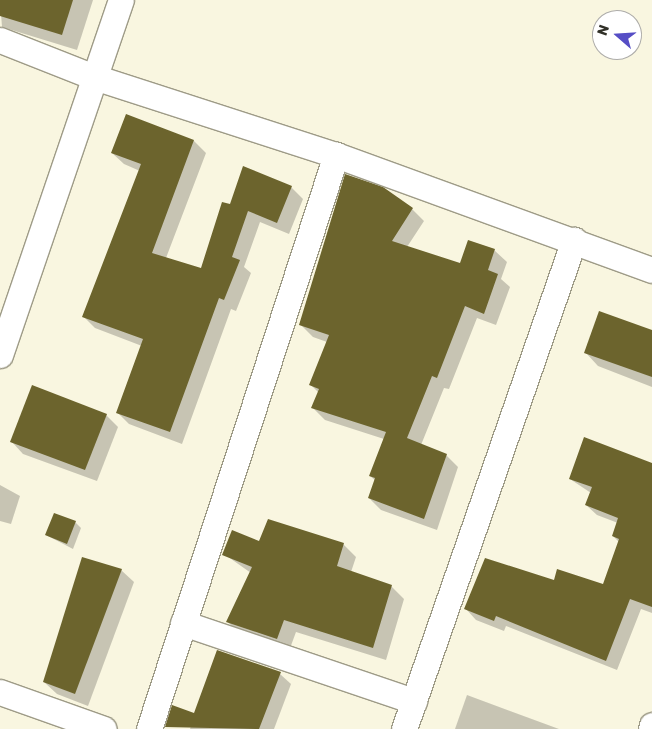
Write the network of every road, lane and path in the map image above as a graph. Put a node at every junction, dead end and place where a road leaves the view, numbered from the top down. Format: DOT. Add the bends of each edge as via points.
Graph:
graph roads {
  1 [pos="121,0"];
  2 [pos="0,40"];
  3 [pos="94,76"];
  4 [pos="336,155"];
  5 [pos="574,240"];
  6 [pos="652,270"];
  7 [pos="0,355"];
  8 [pos="183,623"];
  9 [pos="0,692"];
  10 [pos="414,701"];
  11 [pos="652,725"];
  12 [pos="104,729"];
  13 [pos="149,729"];
  14 [pos="404,729"];
  15 [pos="651,729"];
  1 -- 3 [label="street"];
  2 -- 3 [label="street"];
  3 -- 4 [label="street"];
  3 -- 7 [label="street"];
  4 -- 5 [label="street"];
  4 -- 8 [label="street"];
  5 -- 6 [label="street"];
  5 -- 10 [label="street"];
  8 -- 10 [label="street"];
  8 -- 13 [label="street"];
  9 -- 12 [label="street"];
  10 -- 14 [label="street"];
  11 -- 15 [label="street"];
}
